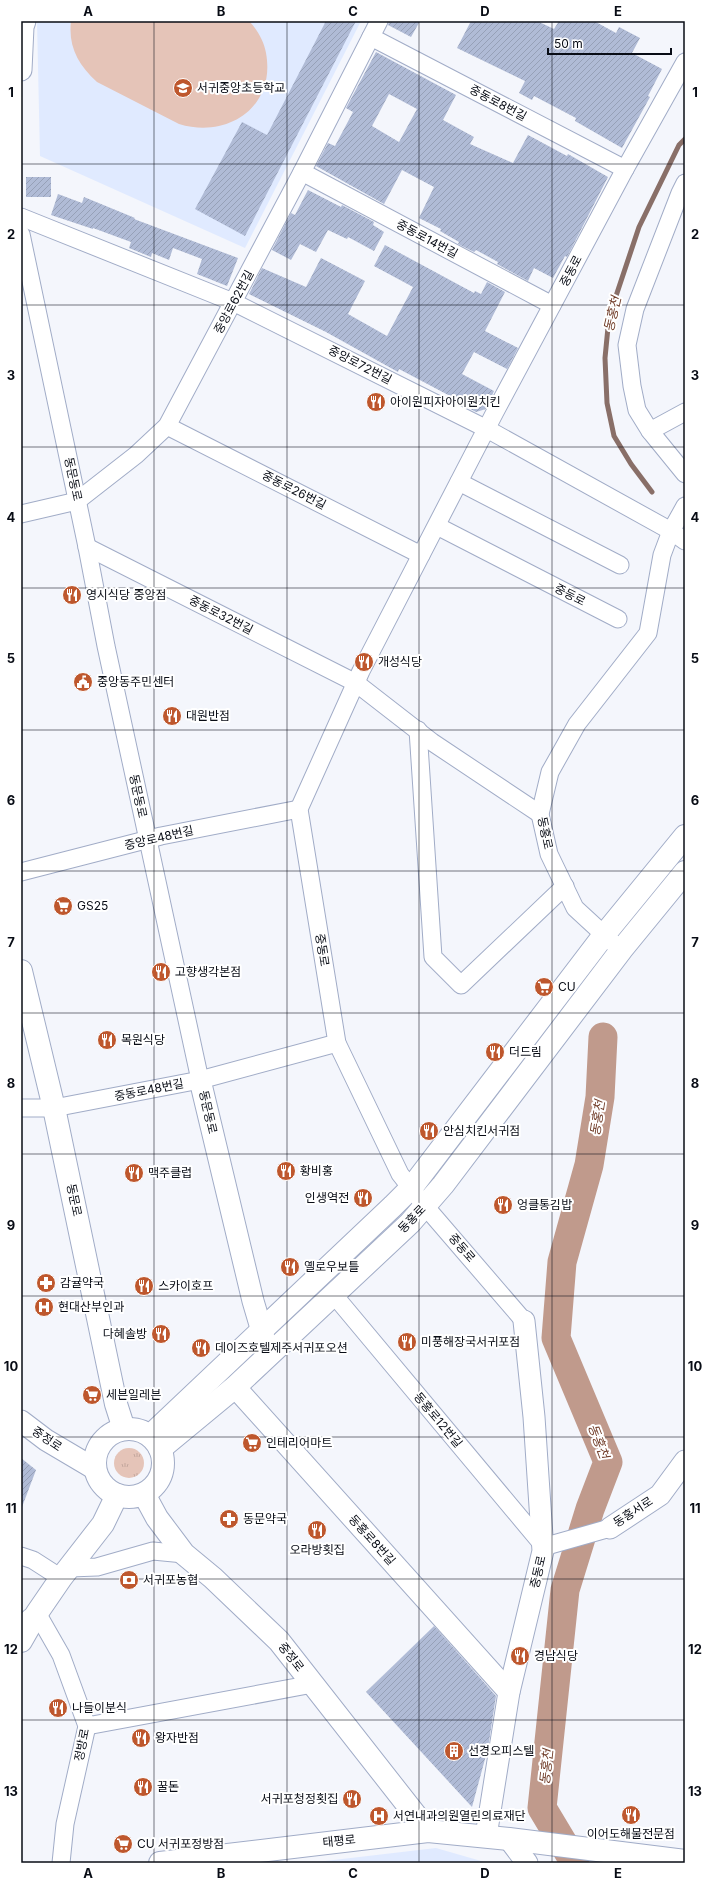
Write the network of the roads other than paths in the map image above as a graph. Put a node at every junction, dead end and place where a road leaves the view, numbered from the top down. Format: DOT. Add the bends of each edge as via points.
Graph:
graph roads {
  1 [pos="379,21"];
  2 [pos="23,25"];
  3 [pos="371,37"];
  4 [pos="685,62"];
  5 [pos="21,70"];
  6 [pos="625,169"];
  7 [pos="302,172"];
  8 [pos="685,183"];
  9 [pos="21,217"];
  10 [pos="21,234"];
  11 [pos="234,302"];
  12 [pos="552,305"];
  13 [pos="685,412"];
  14 [pos="167,426"];
  15 [pos="487,428"];
  16 [pos="650,431"];
  17 [pos="685,474"];
  18 [pos="459,482"];
  19 [pos="78,501"];
  20 [pos="685,506"];
  21 [pos="21,514"];
  22 [pos="437,526"];
  23 [pos="671,531"];
  24 [pos="685,541"];
  25 [pos="87,547"];
  26 [pos="421,555"];
  27 [pos="620,565"];
  28 [pos="618,620"];
  29 [pos="356,683"];
  30 [pos="418,730"];
  31 [pos="299,809"];
  32 [pos="540,814"];
  33 [pos="685,836"];
  34 [pos="147,840"];
  35 [pos="21,872"];
  36 [pos="685,872"];
  37 [pos="565,886"];
  38 [pos="604,935"];
  39 [pos="622,949"];
  40 [pos="21,971"];
  41 [pos="337,1043"];
  42 [pos="200,1080"];
  43 [pos="21,1108"];
  44 [pos="54,1108"];
  45 [pos="412,1186"];
  46 [pos="425,1206"];
  47 [pos="334,1295"];
  48 [pos="524,1321"];
  49 [pos="262,1331"];
  50 [pos="270,1355"];
  51 [pos="235,1387"];
  52 [pos="21,1421"];
  53 [pos="124,1429"];
  54 [pos="155,1443"];
  55 [pos="685,1461"];
  56 [pos="95,1469"];
  57 [pos="144,1494"];
  58 [pos="117,1495"];
  59 [pos="610,1528"];
  60 [pos="542,1546"];
  61 [pos="184,1554"];
  62 [pos="21,1556"];
  63 [pos="66,1573"];
  64 [pos="29,1618"];
  65 [pos="21,1641"];
  66 [pos="313,1684"];
  67 [pos="509,1692"];
  68 [pos="87,1726"];
  69 [pos="428,1831"];
  70 [pos="486,1836"];
  71 [pos="513,1840"];
  72 [pos="685,1861"];
  73 [pos="61,1863"];
  74 [pos="160,1863"];
  75 [pos="527,1863"];
  1 -- 3 [label="street, 중앙로62번길"];
  2 -- 5 [label="street"];
  3 -- 6 [label="street, 중동로8번길"];
  3 -- 7 [label="street, 중앙로62번길"];
  4 -- 6 [label="street, 중동로"];
  6 -- 12 [label="street, 중동로"];
  7 -- 11 [label="street, 중앙로62번길"];
  7 -- 12 [label="street, 중동로14번길"];
  8 -- 16 [label="street" via="635,309 627,345 637,410"];
  9 -- 11 [label="street, 중앙로72번길"];
  10 -- 19 [label="street, 동문동로"];
  11 -- 14 [label="street, 중앙로62번길"];
  11 -- 15 [label="street, 중앙로72번길"];
  12 -- 15 [label="street, 중동로"];
  13 -- 16 [label="street"];
  14 -- 19 [label="street, 중앙로62번길" via="136,455"];
  14 -- 26 [label="street, 중동로26번길"];
  15 -- 18 [label="street, 중동로"];
  15 -- 23 [label="street, 중앙로72번길"];
  16 -- 17 [label="street"];
  18 -- 22 [label="street, 중동로"];
  18 -- 27 [label="street"];
  19 -- 21 [label="street, 중앙로62번길"];
  19 -- 25 [label="street, 동문동로"];
  20 -- 23 [label="street, 동홍로"];
  22 -- 26 [label="street, 중동로"];
  22 -- 28 [label="street, 중동로"];
  23 -- 24 [label="street, 중앙로72번길"];
  23 -- 32 [label="street, 동홍로" via="662,555 648,633 577,724 550,772"];
  25 -- 29 [label="street, 중동로32번길"];
  25 -- 34 [label="street, 동문동로"];
  26 -- 29 [label="street, 중동로"];
  29 -- 30 [label="street"];
  29 -- 31 [label="street, 중동로"];
  30 -- 32 [label="street"];
  30 -- 37 [label="street" via="434,957 461,985"];
  31 -- 34 [label="street, 중앙로48번길"];
  31 -- 41 [label="street, 중동로"];
  32 -- 37 [label="street, 동홍로" via="549,854"];
  33 -- 38 [label="main road, 동홍로"];
  34 -- 35 [label="street, 중앙로48번길"];
  34 -- 42 [label="street, 동문동로"];
  36 -- 39 [label="main road, 동홍로"];
  37 -- 38 [label="street, 동홍로" via="575,908"];
  38 -- 39 [label="street, 동홍로"];
  38 -- 45 [label="main road, 동홍로"];
  39 -- 46 [label="main road, 동홍로"];
  40 -- 44 [label="main road, 동문로"];
  41 -- 42 [label="street, 중동로48번길"];
  41 -- 45 [label="street, 중동로" via="400,1174"];
  42 -- 44 [label="street, 중동로48번길"];
  42 -- 49 [label="street, 동문동로"];
  43 -- 44 [label="street, 중동로48번길"];
  44 -- 53 [label="main road, 동문로" via="116,1404"];
  45 -- 46 [label="street, 중동로"];
  45 -- 49 [label="main road, 동홍로"];
  46 -- 47 [label="main road, 동홍로"];
  46 -- 48 [label="street, 중동로"];
  47 -- 50 [label="main road, 동홍로"];
  47 -- 60 [label="street, 동홍로12번길"];
  48 -- 60 [label="street, 중동로" via="534,1418"];
  49 -- 50 [label="street, 동문동로"];
  49 -- 54 [label="main road, 동홍로"];
  50 -- 51 [label="main road, 동홍로"];
  51 -- 54 [label="main road, 동홍로"];
  51 -- 67 [label="street, 동홍로8번길"];
  52 -- 56 [label="street, 중정로" via="46,1440"];
  53 -- 54 [label="main road" via="140,1431"];
  53 -- 56 [label="main road" via="110,1434 99,1445 95,1454"];
  54 -- 57 [label="main road" via="163,1460 162,1472 157,1482"];
  55 -- 59 [label="street, 동홍서로" via="660,1495"];
  56 -- 58 [label="main road" via="100,1483"];
  57 -- 58 [label="main road" via="128,1498"];
  57 -- 61 [label="main road, 중정로" via="157,1518"];
  58 -- 63 [label="main road" via="103,1524"];
  59 -- 60 [label="street, 동홍서로"];
  60 -- 67 [label="street, 중동로"];
  61 -- 63 [label="street" via="153,1551"];
  61 -- 66 [label="main road, 중정로" via="279,1641"];
  62 -- 63 [label="street"];
  63 -- 64 [label="main road"];
  64 -- 65 [label="main road"];
  64 -- 68 [label="street, 정방로" via="61,1655"];
  66 -- 68 [label="street"];
  66 -- 69 [label="main road, 중정로"];
  67 -- 70 [label="street, 중동로"];
  68 -- 73 [label="street, 정방로" via="65,1824"];
  69 -- 70 [label="main road, 태평로"];
  69 -- 74 [label="main road, 태평로"];
  70 -- 71 [label="main road, 태평로"];
  71 -- 72 [label="main road, 태평로"];
  71 -- 75 [label="street"];
}
